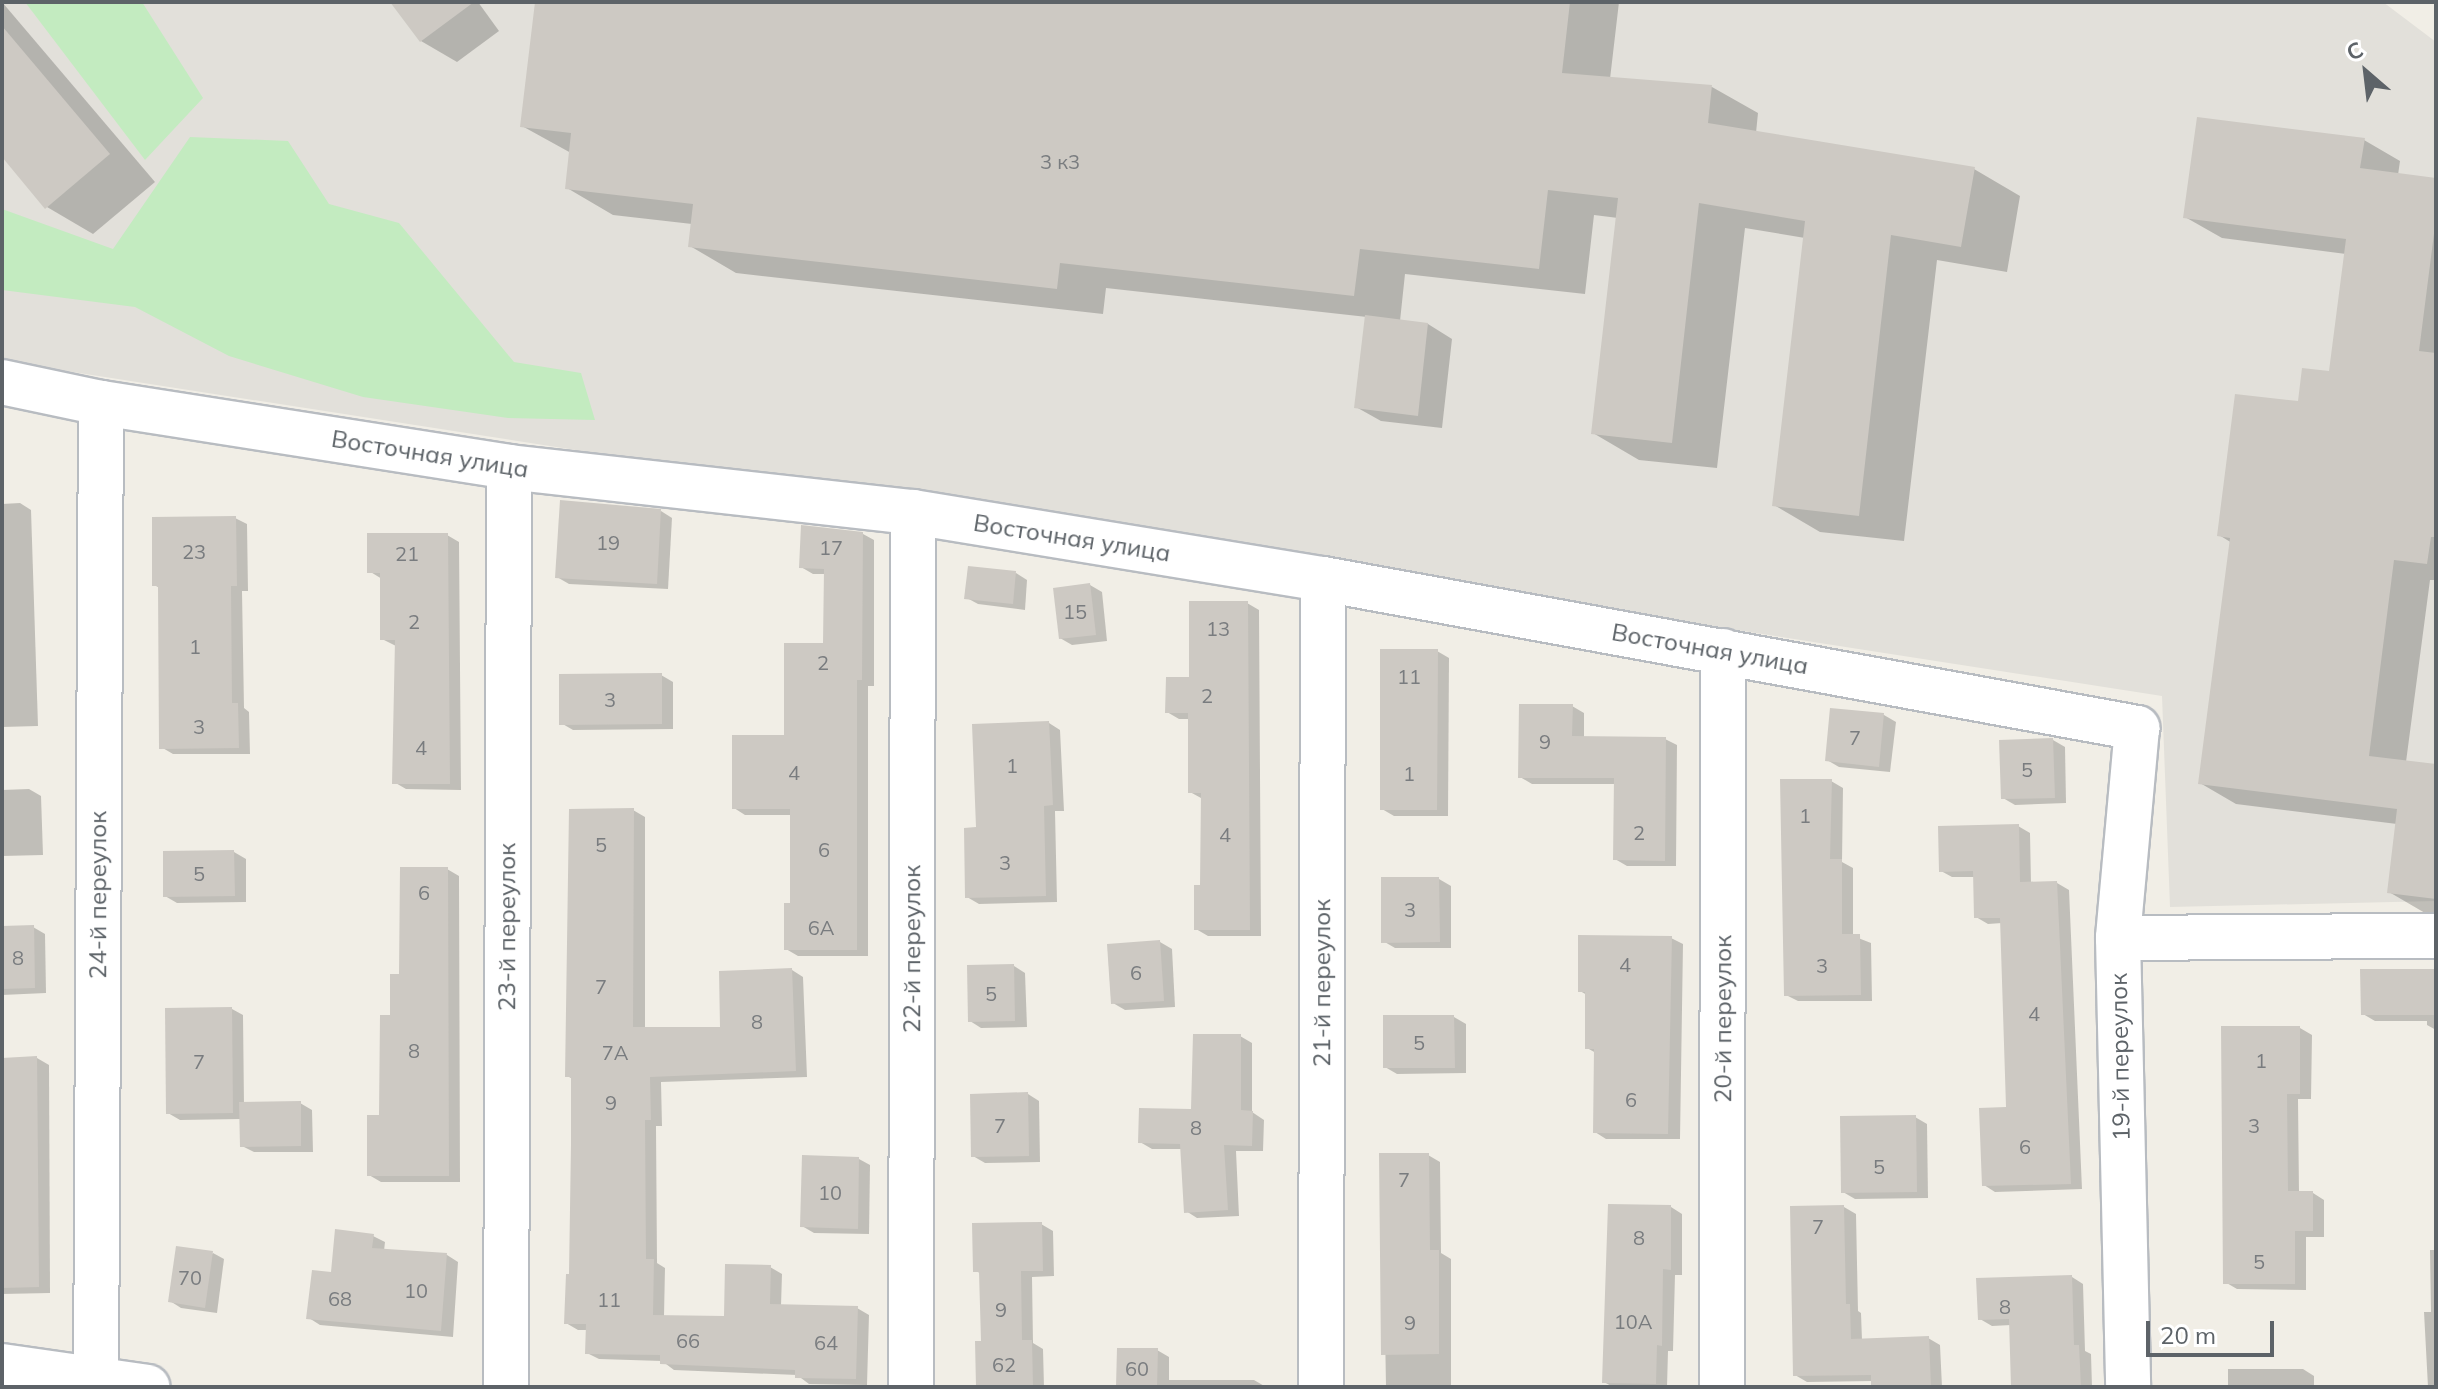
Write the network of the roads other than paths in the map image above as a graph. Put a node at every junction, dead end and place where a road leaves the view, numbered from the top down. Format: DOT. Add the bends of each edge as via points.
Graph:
graph roads {
  1 [pos="2,382"];
  2 [pos="101,403"];
  3 [pos="509,467"];
  4 [pos="913,512"];
  5 [pos="1323,579"];
  6 [pos="1723,651"];
  7 [pos="2137,728"];
  8 [pos="2436,936"];
  9 [pos="2118,938"];
  10 [pos="2,1366"];
  11 [pos="96,1383"];
  12 [pos="147,1387"];
  13 [pos="506,1387"];
  14 [pos="911,1387"];
  15 [pos="1321,1387"];
  16 [pos="1722,1387"];
  17 [pos="2128,1387"];
  1 -- 2 [label="street, Восточная улица"];
  2 -- 3 [label="street, Восточная улица"];
  2 -- 11 [label="street, 24-й переулок"];
  3 -- 4 [label="street, Восточная улица"];
  3 -- 13 [label="street, 23-й переулок"];
  4 -- 5 [label="street, Восточная улица"];
  4 -- 14 [label="street, 22-й переулок"];
  5 -- 6 [label="street, Восточная улица"];
  5 -- 15 [label="street, 21-й переулок"];
  6 -- 7 [label="street, Восточная улица"];
  6 -- 16 [label="street, 20-й переулок"];
  7 -- 9 [label="street, 19-й переулок"];
  8 -- 9 [label="street"];
  9 -- 17 [label="street, 19-й переулок"];
  10 -- 11 [label="street"];
  11 -- 12 [label="street"];
}
